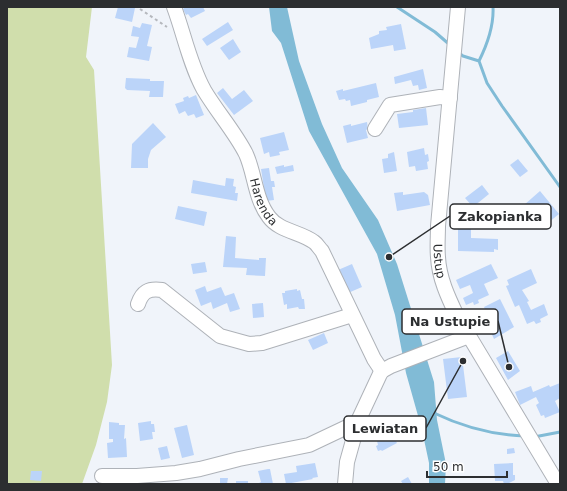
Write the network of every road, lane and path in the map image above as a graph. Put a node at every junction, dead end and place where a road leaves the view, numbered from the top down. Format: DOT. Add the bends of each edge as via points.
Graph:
graph roads {
  1 [pos="174,7"];
  2 [pos="458,7"];
  3 [pos="140,9"];
  4 [pos="186,40"];
  5 [pos="450,98"];
  6 [pos="375,129"];
  7 [pos="138,304"];
  8 [pos="352,315"];
  9 [pos="469,336"];
  10 [pos="387,369"];
  11 [pos="357,427"];
  12 [pos="102,476"];
  13 [pos="345,484"];
  14 [pos="558,484"];
  1 -- 4 [label="street, Harenda"];
  2 -- 5 [label="street, Ustup"];
  3 -- 4 [label="path"];
  4 -- 8 [label="street, Harenda" via="194,69 204,90 245,153 265,211 270,219 315,243 322,251"];
  5 -- 6 [label="street" via="440,97 390,105"];
  5 -- 9 [label="street, Ustup" via="438,226 438,258 444,288"];
  7 -- 8 [label="street" via="143,292 162,290 220,336 249,344 262,343"];
  8 -- 10 [label="street, Harenda" via="374,359"];
  9 -- 10 [label="street"];
  9 -- 14 [label="street, Ustup"];
  10 -- 11 [label="street" via="363,410"];
  11 -- 12 [label="street" via="347,427 309,445 239,458 194,470 169,474"];
  11 -- 13 [label="street" via="347,462"];
}
